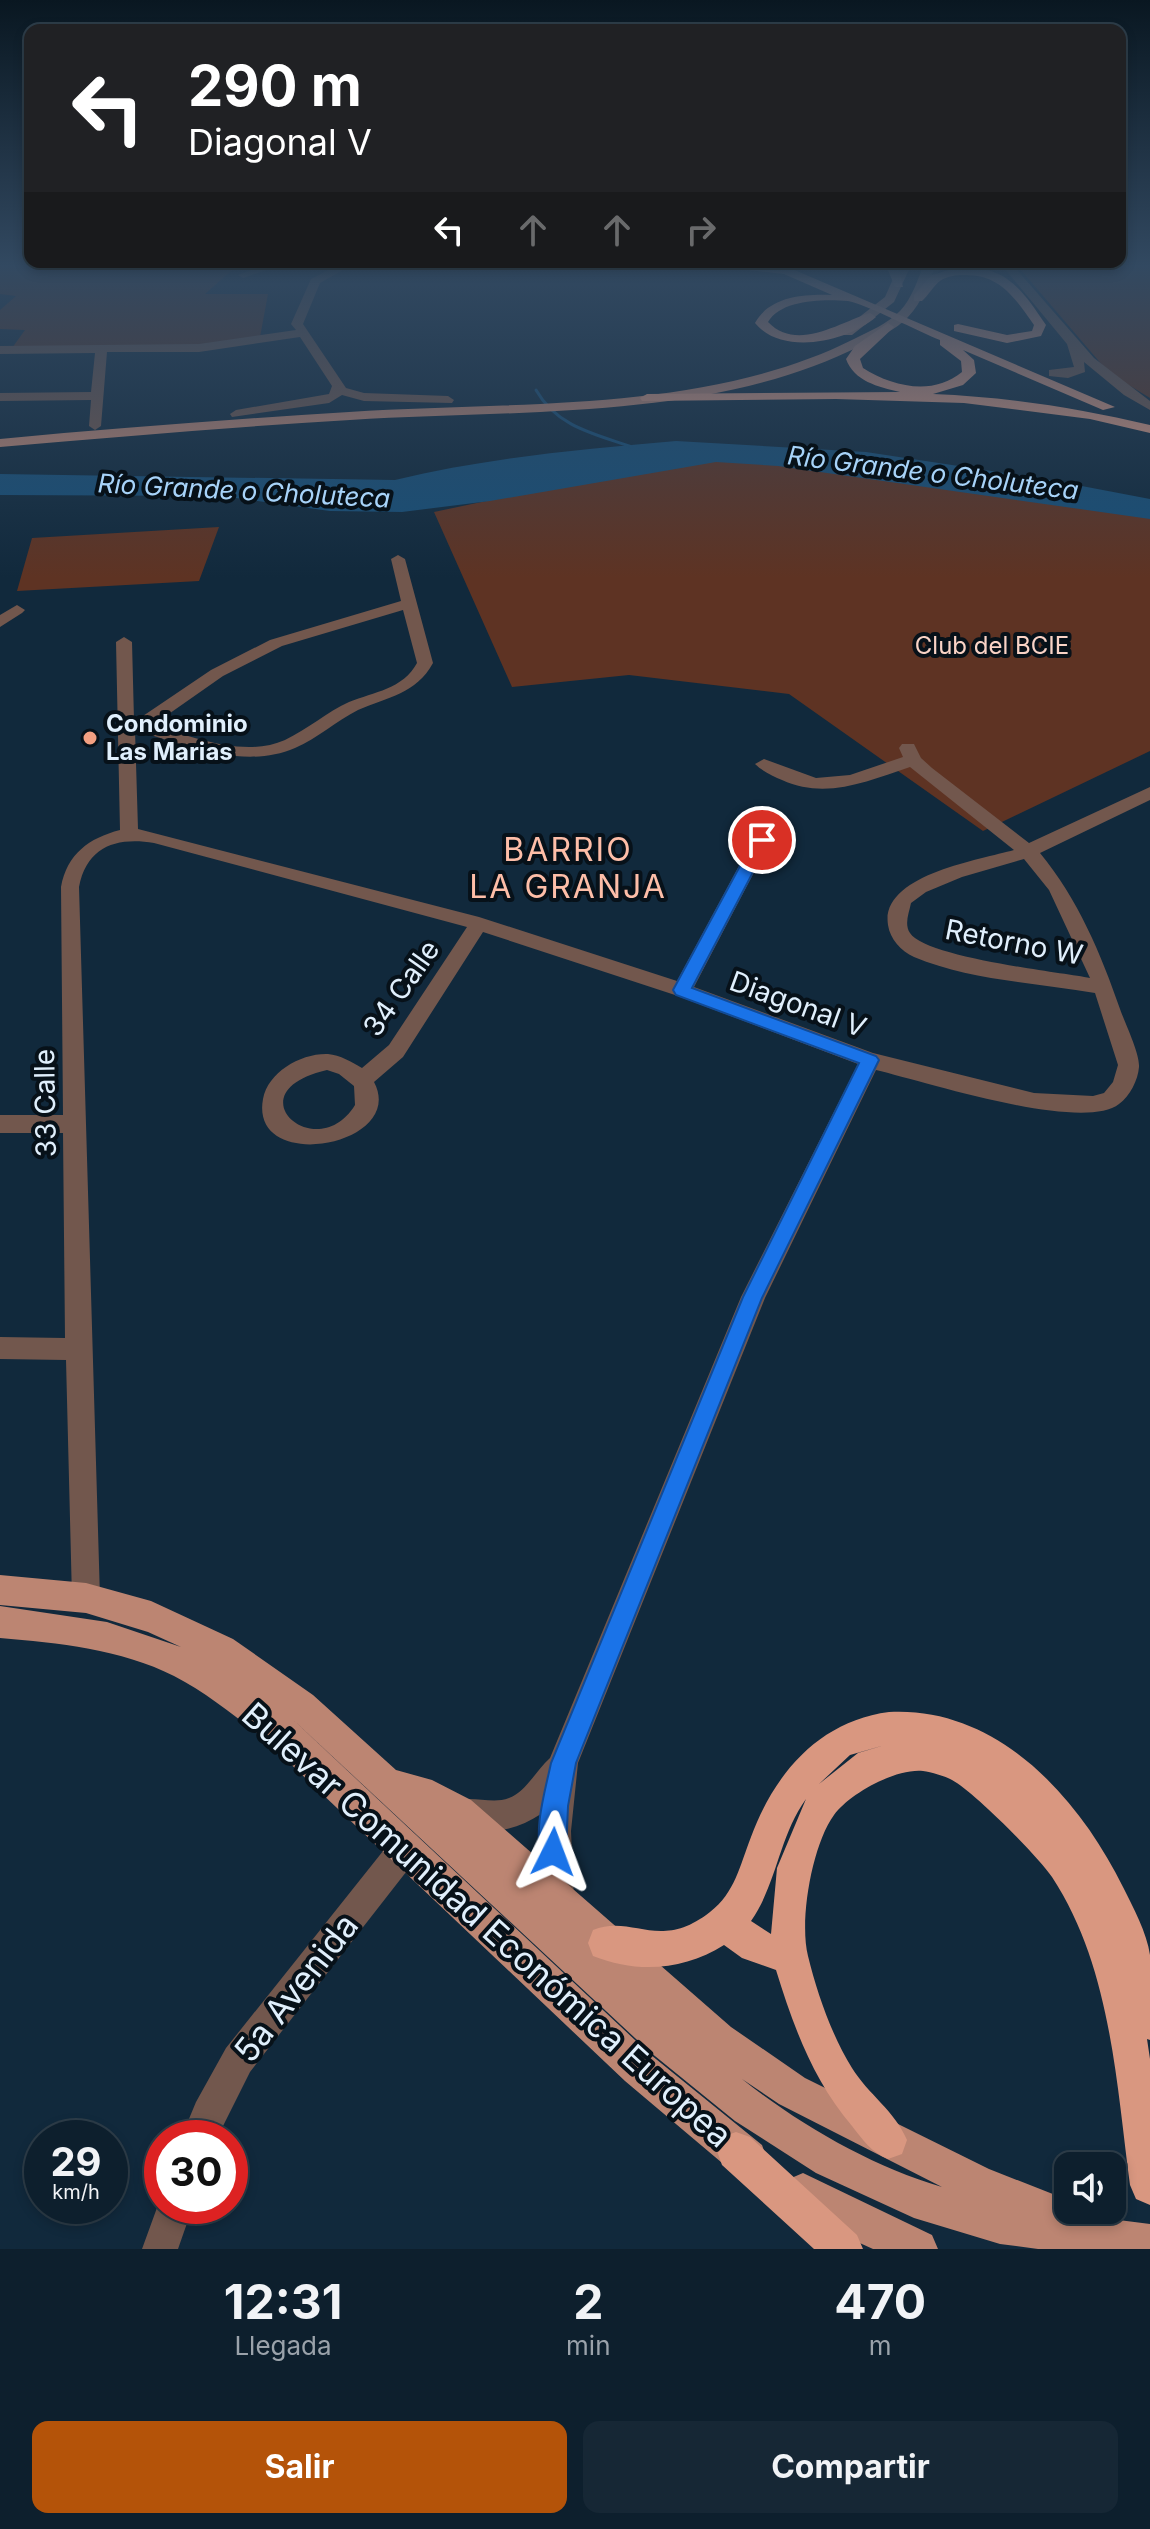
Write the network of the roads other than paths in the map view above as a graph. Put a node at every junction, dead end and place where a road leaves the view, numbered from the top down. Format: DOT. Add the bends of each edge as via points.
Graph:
graph roads {
  1 [pos="100,368"];
  2 [pos="326,368"];
  3 [pos="759,368"];
  4 [pos="788,368"];
  5 [pos="858,368"];
  6 [pos="969,368"];
  7 [pos="1023,368"];
  8 [pos="1040,368"];
  9 [pos="1081,368"];
  10 [pos="1099,368"];
  11 [pos="1053,373"];
  12 [pos="338,386"];
  13 [pos="99,396"];
  14 [pos="0,397"];
  15 [pos="562,398"];
  16 [pos="647,398"];
  17 [pos="448,400"];
  18 [pos="506,402"];
  19 [pos="1150,406"];
  20 [pos="236,414"];
  21 [pos="1150,414"];
  22 [pos="95,426"];
  23 [pos="1150,427"];
  24 [pos="0,433"];
  25 [pos="0,443"];
  26 [pos="398,559"];
  27 [pos="409,603"];
  28 [pos="17,610"];
  29 [pos="0,622"];
  30 [pos="124,642"];
  31 [pos="134,725"];
  32 [pos="764,764"];
  33 [pos="1150,793"];
  34 [pos="129,833"];
  35 [pos="762,840"];
  36 [pos="1027,852"];
  37 [pos="479,924"];
  38 [pos="1102,987"];
  39 [pos="682,990"];
  40 [pos="870,1060"];
  41 [pos="363,1079"];
  42 [pos="0,1124"];
  43 [pos="76,1124"];
  44 [pos="0,1348"];
  45 [pos="78,1349"];
  46 [pos="0,1590"];
  47 [pos="86,1598"];
  48 [pos="0,1622"];
  49 [pos="563,1763"];
  50 [pos="387,1785"];
  51 [pos="459,1812"];
  52 [pos="406,1847"];
  53 [pos="558,1900"];
  54 [pos="727,1922"];
  55 [pos="606,1943"];
  56 [pos="789,1953"];
  57 [pos="1150,2022"];
  58 [pos="206,2120"];
  59 [pos="888,2140"];
  60 [pos="736,2151"];
  61 [pos="1150,2185"];
  62 [pos="169,2224"];
  63 [pos="1136,2243"];
  64 [pos="160,2249"];
  65 [pos="843,2249"];
  66 [pos="918,2249"];
  1 -- 13 [label="street"];
  2 -- 12 [label="street"];
  3 -- 15 [label="main road"];
  4 -- 16 [label="main road"];
  5 -- 6 [label="highway" via="890,386 936,389 963,380"];
  7 -- 23 [label="highway"];
  8 -- 11 [label="highway"];
  9 -- 11 [label="street"];
  10 -- 19 [label="street" via="1125,393"];
  11 -- 21 [label="highway"];
  12 -- 17 [label="street" via="364,397"];
  12 -- 20 [label="street" via="329,399"];
  13 -- 14 [label="street"];
  13 -- 22 [label="street"];
  15 -- 16 [label="main road"];
  15 -- 18 [label="main road"];
  16 -- 23 [label="highway" via="999,402"];
  17 -- 18 [label="main road"];
  17 -- 20 [label="main road"];
  18 -- 25 [label="main road"];
  20 -- 22 [label="main road"];
  22 -- 24 [label="main road"];
  26 -- 27 [label="street"];
  27 -- 31 [label="street" via="276,643"];
  27 -- 31 [label="street" via="425,663 419,677 324,721 286,746 237,751"];
  28 -- 29 [label="street"];
  30 -- 31 [label="street"];
  31 -- 34 [label="street"];
  32 -- 36 [label="street, Diagonal V" via="817,785 910,754"];
  33 -- 36 [label="street"];
  34 -- 37 [label="street, Diagonal V"];
  34 -- 43 [label="street, 33 Calle" via="92,847 71,876"];
  35 -- 39 [label="street"];
  36 -- 38 [label="street, Diagonal V" via="1057,887"];
  36 -- 38 [label="street, Retorno W" via="919,887 902,900 897,923 902,938 919,951 967,964"];
  37 -- 39 [label="street, Diagonal V"];
  37 -- 41 [label="street, 34 Calle" via="396,1051"];
  38 -- 40 [label="street, Diagonal V" via="1129,1065 1123,1085 1111,1099 1093,1104 1034,1101"];
  39 -- 40 [label="street, Diagonal V"];
  40 -- 49 [label="street" via="753,1297"];
  41 -- 41 [label="street" via="354,1070 327,1062 297,1068 276,1086 270,1110 275,1122 300,1137 334,1134 361,1116 368,1091"];
  42 -- 43 [label="street"];
  43 -- 45 [label="street, 33 Calle"];
  44 -- 45 [label="street"];
  45 -- 47 [label="street, 33 Calle"];
  46 -- 47 [label="main road, Bulevar Comunidad Económica Europea"];
  47 -- 50 [label="main road, Bulevar Comunidad Económica Europea" via="151,1617 222,1650 302,1706"];
  48 -- 52 [label="main road, Bulevar Comunidad Económica Europea" via="82,1630 145,1648 207,1677 272,1723"];
  49 -- 51 [label="street" via="542,1793 509,1815 489,1818"];
  49 -- 53 [label="street" via="553,1852"];
  50 -- 51 [label="main road" via="432,1797"];
  50 -- 63 [label="main road, Bulevar Comunidad Económica Europea" via="663,2039 748,2108 830,2159 914,2198 1000,2224"];
  51 -- 53 [label="main road"];
  52 -- 58 [label="street, 5a Avenida" via="238,2060"];
  52 -- 60 [label="main road, Bulevar Comunidad Económica Europea" via="638,2068"];
  53 -- 55 [label="main road"];
  54 -- 55 [label="highway" via="693,1944 652,1952"];
  54 -- 56 [label="highway" via="743,1942 766,1953"];
  54 -- 57 [label="highway" via="747,1897 773,1823 802,1777 834,1746 882,1727 921,1729 966,1740 1013,1770 1054,1810 1114,1904"];
  55 -- 59 [label="main road" via="730,2048 792,2091"];
  56 -- 59 [label="highway" via="808,2014 839,2082"];
  56 -- 61 [label="highway" via="794,1868 822,1803 870,1765 922,1754 963,1767 1063,1863 1101,1933 1126,2023"];
  59 -- 63 [label="main road" via="978,2184"];
  60 -- 65 [label="highway"];
  60 -- 66 [label="main road, Bulevar Comunidad Económica Europea" via="825,2207"];
  62 -- 64 [label="street"];
}
